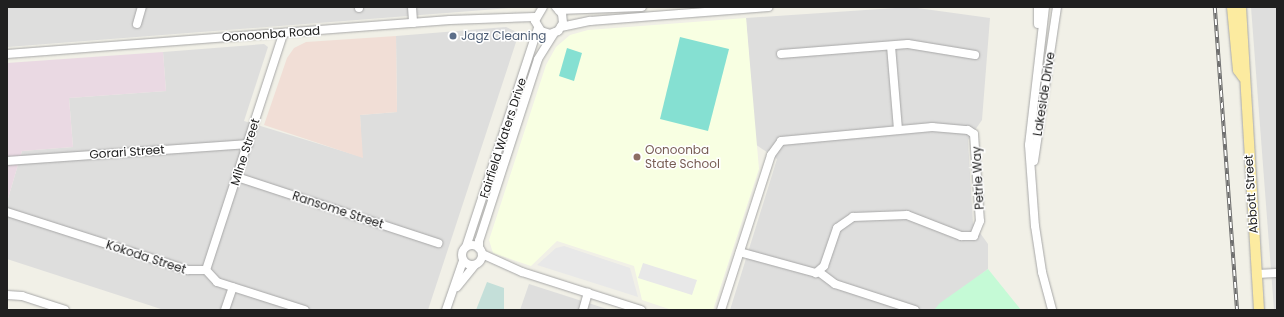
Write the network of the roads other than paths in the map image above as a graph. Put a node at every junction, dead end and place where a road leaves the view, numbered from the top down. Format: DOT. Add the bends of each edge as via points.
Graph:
graph roads {
  1 [pos="142,7"];
  2 [pos="412,7"];
  3 [pos="543,7"];
  4 [pos="642,7"];
  5 [pos="768,7"];
  6 [pos="1038,7"];
  7 [pos="1045,7"];
  8 [pos="1057,7"];
  9 [pos="1232,7"];
  10 [pos="1242,7"];
  11 [pos="557,8"];
  12 [pos="535,17"];
  13 [pos="413,23"];
  14 [pos="137,24"];
  15 [pos="538,28"];
  16 [pos="561,28"];
  17 [pos="554,33"];
  18 [pos="283,34"];
  19 [pos="891,46"];
  20 [pos="7,54"];
  21 [pos="781,54"];
  22 [pos="975,55"];
  23 [pos="1037,55"];
  24 [pos="1243,77"];
  25 [pos="898,130"];
  26 [pos="248,144"];
  27 [pos="7,161"];
  28 [pos="237,177"];
  29 [pos="1032,181"];
  30 [pos="7,212"];
  31 [pos="438,243"];
  32 [pos="466,247"];
  33 [pos="481,251"];
  34 [pos="740,252"];
  35 [pos="463,261"];
  36 [pos="477,264"];
  37 [pos="500,264"];
  38 [pos="206,270"];
  39 [pos="819,272"];
  40 [pos="1277,273"];
  41 [pos="1256,274"];
  42 [pos="233,287"];
  43 [pos="455,289"];
  44 [pos="588,293"];
  45 [pos="7,295"];
  46 [pos="65,310"];
  47 [pos="225,310"];
  48 [pos="305,310"];
  49 [pos="446,310"];
  50 [pos="583,310"];
  51 [pos="641,310"];
  52 [pos="720,310"];
  53 [pos="915,310"];
  54 [pos="1052,310"];
  55 [pos="1259,310"];
  1 -- 14 [label="street"];
  2 -- 13 [label="street"];
  3 -- 12 [label="street"];
  4 -- 11 [label="street"];
  5 -- 16 [label="street" via="590,21"];
  6 -- 23 [label="street"];
  7 -- 23 [label="street, Lakeside Drive"];
  8 -- 29 [label="street, Lakeside Drive"];
  9 -- 24 [label="main road, Abbott Street" via="1238,70"];
  10 -- 24 [label="main road, Abbott Street" via="1247,69"];
  11 -- 16 [label="street" via="563,18"];
  12 -- 13 [label="street, Oonoonba Road"];
  12 -- 15 [label="street"];
  13 -- 18 [label="street, Oonoonba Road"];
  15 -- 17 [label="street" via="545,33"];
  15 -- 32 [label="street, Fairfield Waters Drive"];
  16 -- 17 [label="street"];
  17 -- 33 [label="street, Fairfield Waters Drive" via="538,59 479,241"];
  18 -- 20 [label="street, Oonoonba Road"];
  18 -- 26 [label="street, Milne Street"];
  19 -- 21 [label="street"];
  19 -- 22 [label="street" via="916,45"];
  19 -- 25 [label="street"];
  23 -- 29 [label="street, Lakeside Drive" via="1029,145"];
  24 -- 41 [label="main road, Abbott Street"];
  25 -- 34 [label="street, Petrie Way" via="781,141 771,155"];
  25 -- 39 [label="street, Petrie Way" via="941,127 973,132 979,230 966,237 907,215 853,217 837,228"];
  26 -- 27 [label="street, Gorari Street"];
  26 -- 28 [label="street, Milne Street"];
  28 -- 31 [label="street, Ransome Street"];
  28 -- 38 [label="street, Milne Street"];
  29 -- 54 [label="street, Lakeside Drive" via="1042,272"];
  30 -- 38 [label="street, Kokoda Street" via="188,270"];
  32 -- 33 [label="street"];
  32 -- 35 [label="street, Fairfield Waters Drive" via="462,252"];
  33 -- 36 [label="street, Fairfield Waters Drive"];
  33 -- 37 [label="street"];
  34 -- 39 [label="street" via="805,273"];
  34 -- 52 [label="street, Petrie Way"];
  35 -- 36 [label="street"];
  35 -- 43 [label="street"];
  36 -- 37 [label="street"];
  36 -- 43 [label="street"];
  37 -- 44 [label="street"];
  38 -- 42 [label="street" via="214,280"];
  39 -- 53 [label="street" via="835,284"];
  40 -- 41 [label="street"];
  41 -- 55 [label="main road, Abbott Street"];
  42 -- 47 [label="street"];
  42 -- 48 [label="street"];
  43 -- 49 [label="street"];
  44 -- 50 [label="street"];
  44 -- 51 [label="street"];
  45 -- 46 [label="street" via="22,296"];
}
